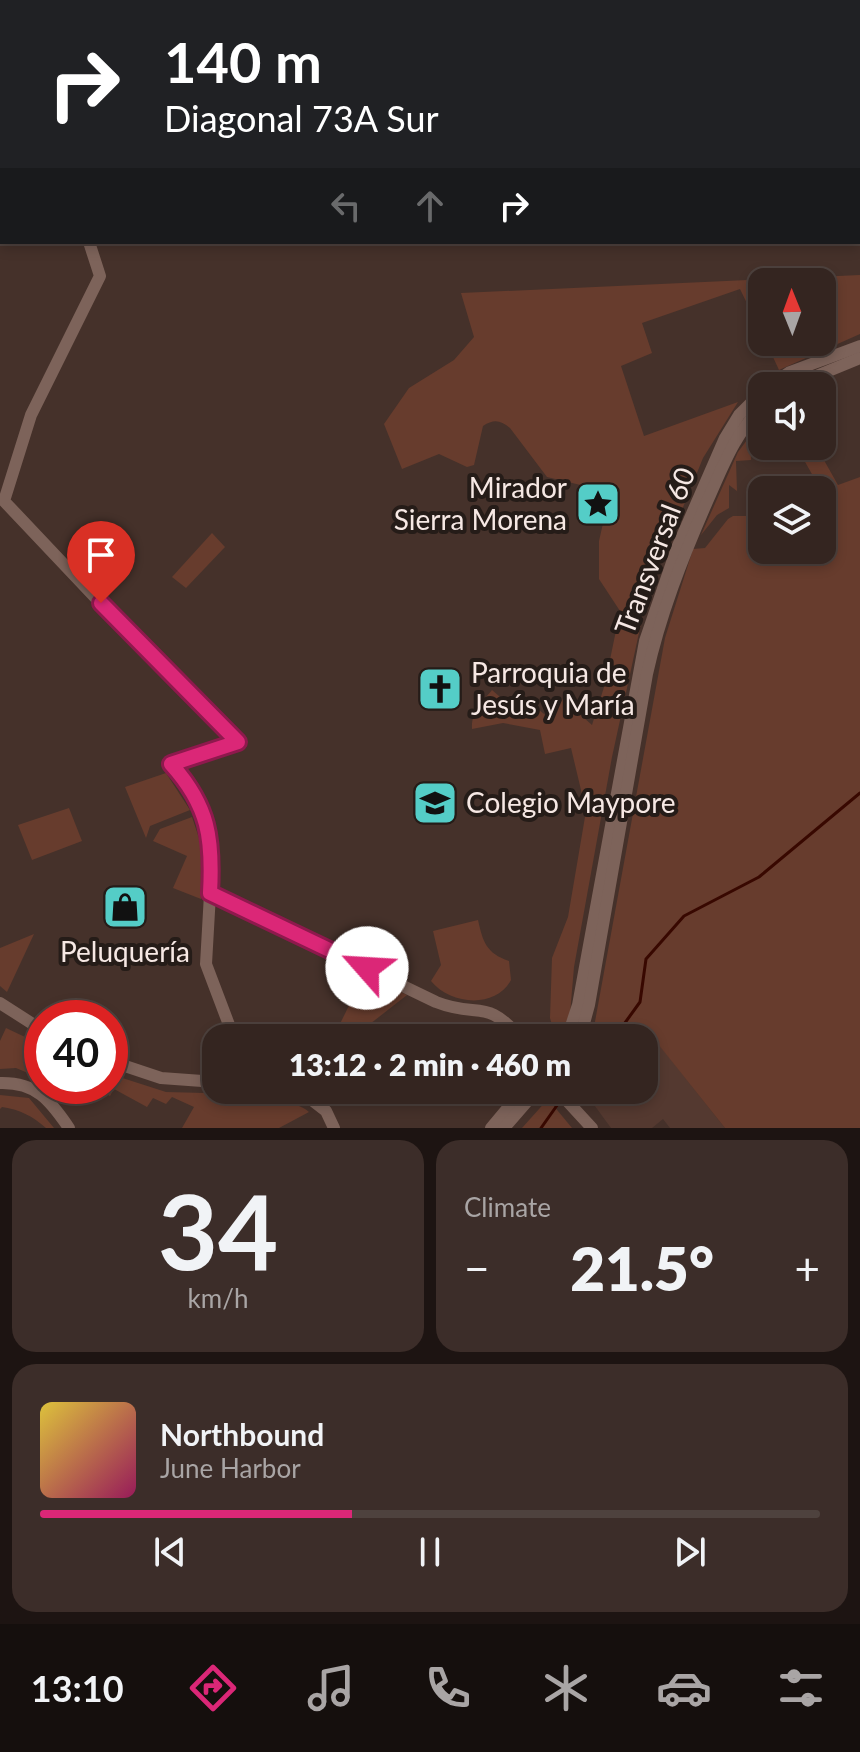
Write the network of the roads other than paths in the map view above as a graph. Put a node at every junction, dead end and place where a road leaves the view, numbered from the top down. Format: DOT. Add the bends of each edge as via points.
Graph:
graph roads {
  1 [pos="90,244"];
  2 [pos="860,346"];
  3 [pos="860,358"];
  4 [pos="790,372"];
  5 [pos="826,372"];
  6 [pos="748,412"];
  7 [pos="748,416"];
  8 [pos="744,418"];
  9 [pos="210,893"];
  10 [pos="0,1003"];
  11 [pos="24,1018"];
  12 [pos="228,1024"];
  13 [pos="507,1024"];
  14 [pos="573,1024"];
  15 [pos="584,1024"];
  16 [pos="128,1067"];
  17 [pos="202,1081"];
  18 [pos="0,1083"];
  19 [pos="317,1104"];
  20 [pos="511,1104"];
  21 [pos="525,1104"];
  22 [pos="571,1104"];
  23 [pos="572,1104"];
  24 [pos="575,1108"];
  25 [pos="69,1128"];
  26 [pos="334,1128"];
  27 [pos="491,1128"];
  28 [pos="504,1128"];
  29 [pos="592,1128"];
  1 -- 9 [label="street" via="100,276 31,415 4,501 238,742 171,764 208,826"];
  2 -- 4 [label="street"];
  3 -- 5 [label="street"];
  6 -- 8 [label="street"];
  7 -- 8 [label="street"];
  8 -- 14 [label="street, Transversal 60" via="725,438 677,548 645,641"];
  8 -- 15 [label="street, Transversal 60" via="687,549 653,649"];
  9 -- 12 [label="street" via="207,970"];
  9 -- 13 [label="street" via="436,1002 499,1015"];
  10 -- 11 [label="street"];
  16 -- 17 [label="street" via="161,1078"];
  18 -- 25 [label="street" via="37,1089"];
  19 -- 26 [label="street"];
  20 -- 27 [label="street"];
  21 -- 28 [label="street"];
  22 -- 24 [label="street"];
  23 -- 24 [label="street"];
  24 -- 29 [label="street"];
}
